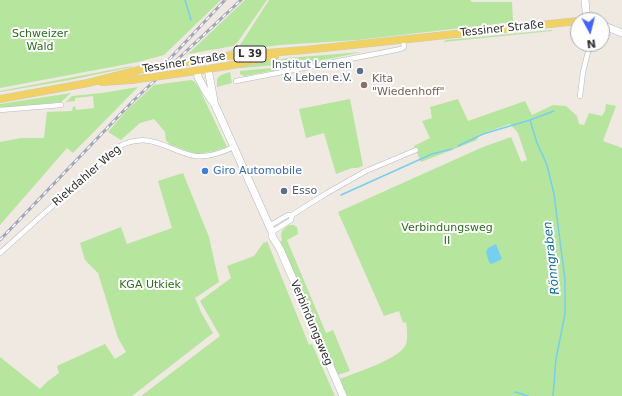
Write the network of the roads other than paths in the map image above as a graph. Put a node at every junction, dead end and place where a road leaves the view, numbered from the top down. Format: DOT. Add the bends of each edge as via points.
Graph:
graph roads {
  1 [pos="585,0"];
  2 [pos="586,12"];
  3 [pos="570,22"];
  4 [pos="610,28"];
  5 [pos="622,33"];
  6 [pos="403,40"];
  7 [pos="305,50"];
  8 [pos="588,52"];
  9 [pos="206,59"];
  10 [pos="194,61"];
  11 [pos="208,69"];
  12 [pos="197,71"];
  13 [pos="236,81"];
  14 [pos="88,83"];
  15 [pos="580,96"];
  16 [pos="0,99"];
  17 [pos="61,105"];
  18 [pos="215,105"];
  19 [pos="0,110"];
  20 [pos="234,147"];
  21 [pos="416,150"];
  22 [pos="271,229"];
  23 [pos="0,253"];
  24 [pos="343,396"];
  1 -- 2 [label="main road"];
  3 -- 6 [label="main road, Tessiner Straße / L 39"];
  4 -- 5 [label="main road"];
  6 -- 7 [label="main road, Tessiner Straße / L 39"];
  6 -- 13 [label="street" via="404,47 401,49"];
  7 -- 9 [label="main road, Tessiner Straße / L 39"];
  7 -- 11 [label="main road, Tessiner Straße / L 39"];
  8 -- 15 [label="street"];
  9 -- 10 [label="main road, Tessiner Straße / L 39"];
  9 -- 11 [label="main road"];
  10 -- 12 [label="main road"];
  10 -- 14 [label="main road, Tessiner Straße / L 39, bridge" via="143,69"];
  11 -- 12 [label="main road, Tessiner Straße / L 39"];
  11 -- 18 [label="main road, Verbindungsweg"];
  12 -- 14 [label="main road, Tessiner Straße / L 39, bridge"];
  12 -- 18 [label="main road, Verbindungsweg"];
  14 -- 16 [label="main road, Tessiner Straße / L 39"];
  17 -- 19 [label="street"];
  18 -- 20 [label="main road, Verbindungsweg"];
  20 -- 22 [label="main road, Verbindungsweg"];
  20 -- 23 [label="street, Riekdahler Weg" via="196,156 154,141 126,143 118,147"];
  21 -- 22 [label="street" via="366,171 321,196 292,215 290,220"];
  22 -- 24 [label="main road, Verbindungsweg"];
}
